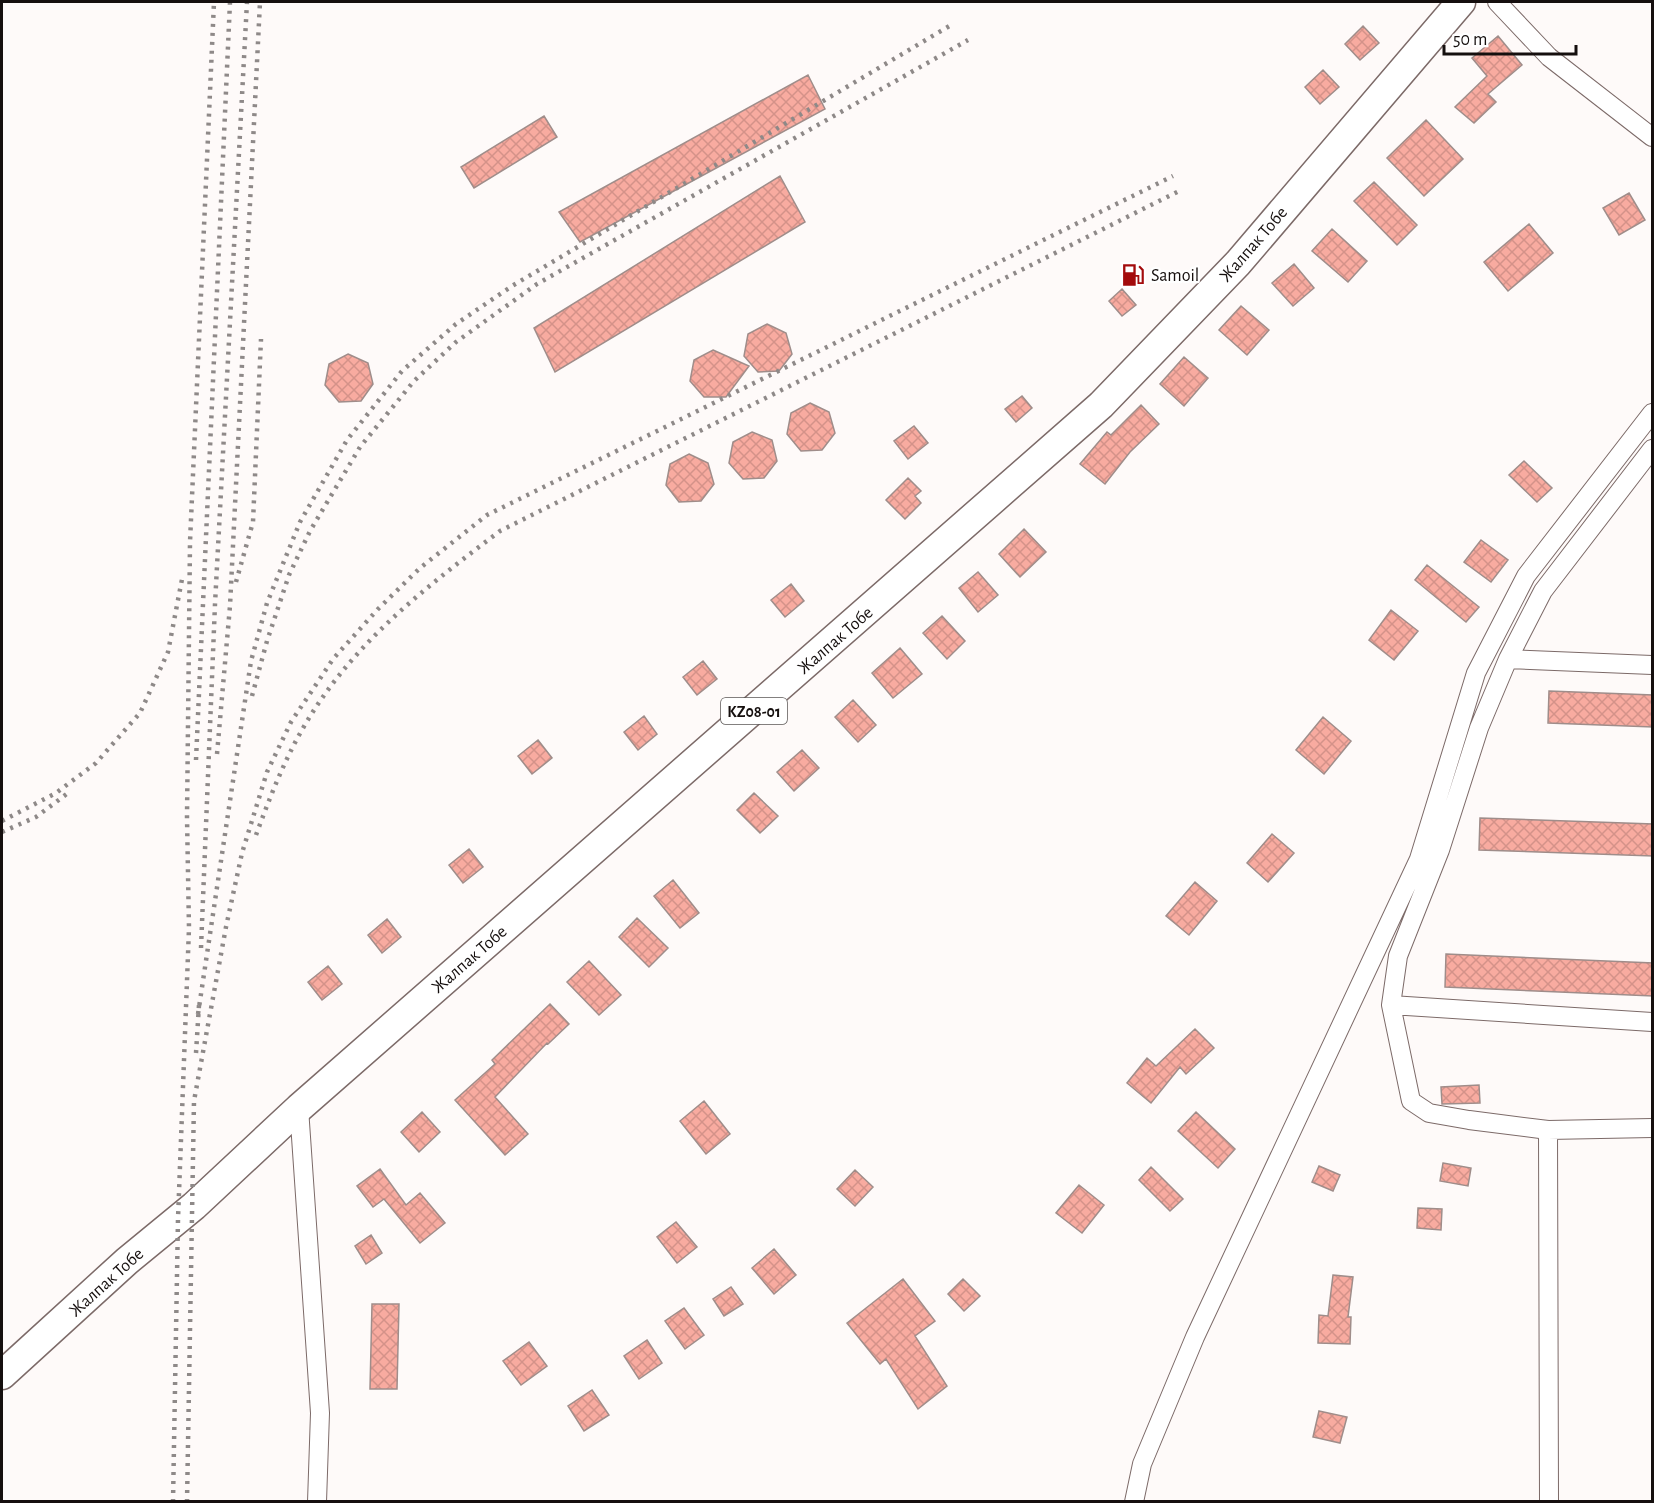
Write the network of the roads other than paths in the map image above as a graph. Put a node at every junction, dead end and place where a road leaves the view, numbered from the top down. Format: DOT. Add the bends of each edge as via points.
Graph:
graph roads {
  1 [pos="1461,2"];
  2 [pos="1497,2"];
  3 [pos="1653,136"];
  4 [pos="1653,412"];
  5 [pos="1653,449"];
  6 [pos="1508,659"];
  7 [pos="1653,665"];
  8 [pos="1391,1005"];
  9 [pos="1653,1022"];
  10 [pos="299,1108"];
  11 [pos="1653,1128"];
  12 [pos="1548,1130"];
  13 [pos="2,1375"];
  14 [pos="317,1502"];
  15 [pos="1134,1502"];
  16 [pos="1549,1502"];
  1 -- 10 [label="main road, Жалпак Тобе / KZ08-01" via="1239,262 1101,405"];
  2 -- 3 [label="street" via="1549,57"];
  4 -- 15 [label="street" via="1526,576 1476,673 1419,859 1195,1337 1142,1464"];
  5 -- 6 [label="street" via="1543,591"];
  6 -- 7 [label="street"];
  6 -- 8 [label="street" via="1479,728 1440,850 1398,956"];
  8 -- 9 [label="street"];
  8 -- 12 [label="street" via="1411,1101 1430,1113"];
  10 -- 13 [label="main road, Жалпак Тобе / KZ08-01"];
  10 -- 14 [label="street" via="320,1413"];
  11 -- 12 [label="street"];
  12 -- 16 [label="street"];
}
